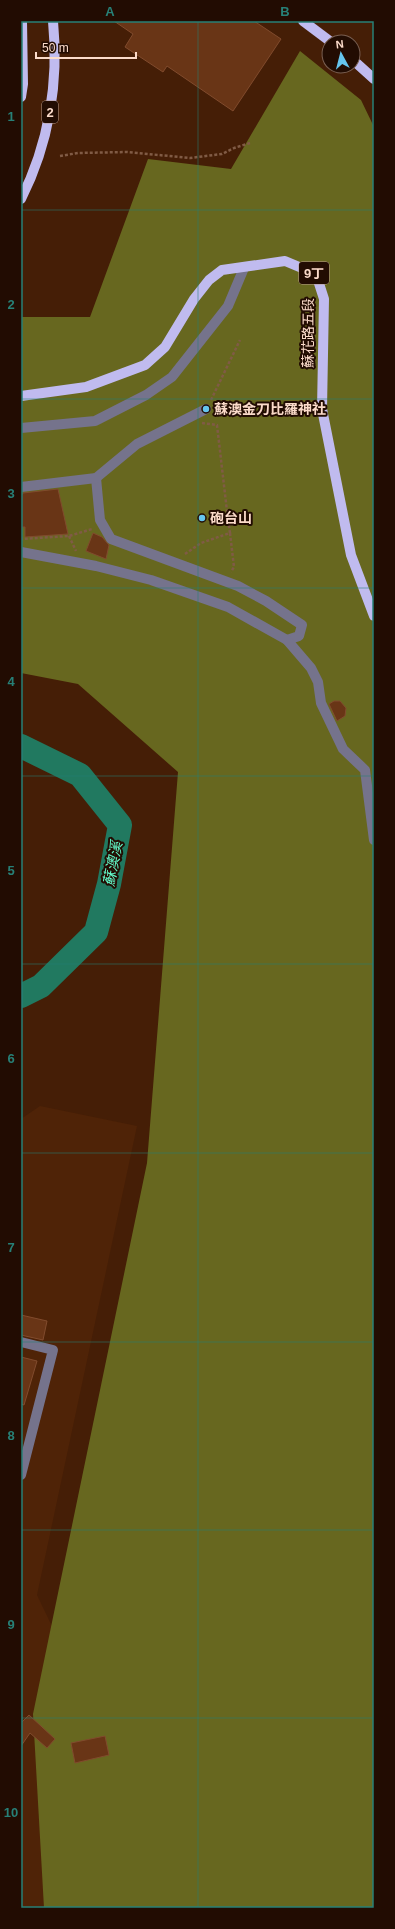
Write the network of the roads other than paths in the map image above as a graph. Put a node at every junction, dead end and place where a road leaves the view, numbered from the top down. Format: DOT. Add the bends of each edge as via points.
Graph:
graph roads {
  1 [pos="22,21"];
  2 [pos="53,21"];
  3 [pos="303,21"];
  4 [pos="321,35"];
  5 [pos="361,67"];
  6 [pos="374,79"];
  7 [pos="21,97"];
  8 [pos="21,199"];
  9 [pos="244,268"];
  10 [pos="21,396"];
  11 [pos="206,409"];
  12 [pos="21,428"];
  13 [pos="96,478"];
  14 [pos="21,487"];
  15 [pos="21,552"];
  16 [pos="374,613"];
  17 [pos="287,640"];
  18 [pos="374,840"];
  19 [pos="21,1342"];
  20 [pos="21,1475"];
  1 -- 7 [label="main road"];
  2 -- 8 [label="main road, 2" via="56,44 54,93 43,147"];
  3 -- 4 [label="main road"];
  5 -- 6 [label="main road"];
  9 -- 10 [label="main road, 蘇花路五段 / 9丁" via="222,270 209,280 194,299 165,348 145,365 86,387"];
  9 -- 12 [label="lane" via="228,306 172,377 146,395 95,421"];
  9 -- 16 [label="main road, 蘇花路五段 / 9丁" via="284,261 316,274 324,300 322,409 350,555"];
  11 -- 13 [label="lane" via="137,444"];
  13 -- 14 [label="lane"];
  13 -- 17 [label="lane" via="100,520 111,539 226,581 266,600 302,625 298,636"];
  15 -- 17 [label="lane" via="152,580 228,607"];
  17 -- 18 [label="lane" via="311,668 318,682 321,703 343,749 365,770"];
  19 -- 20 [label="lane" via="53,1350"];
}
